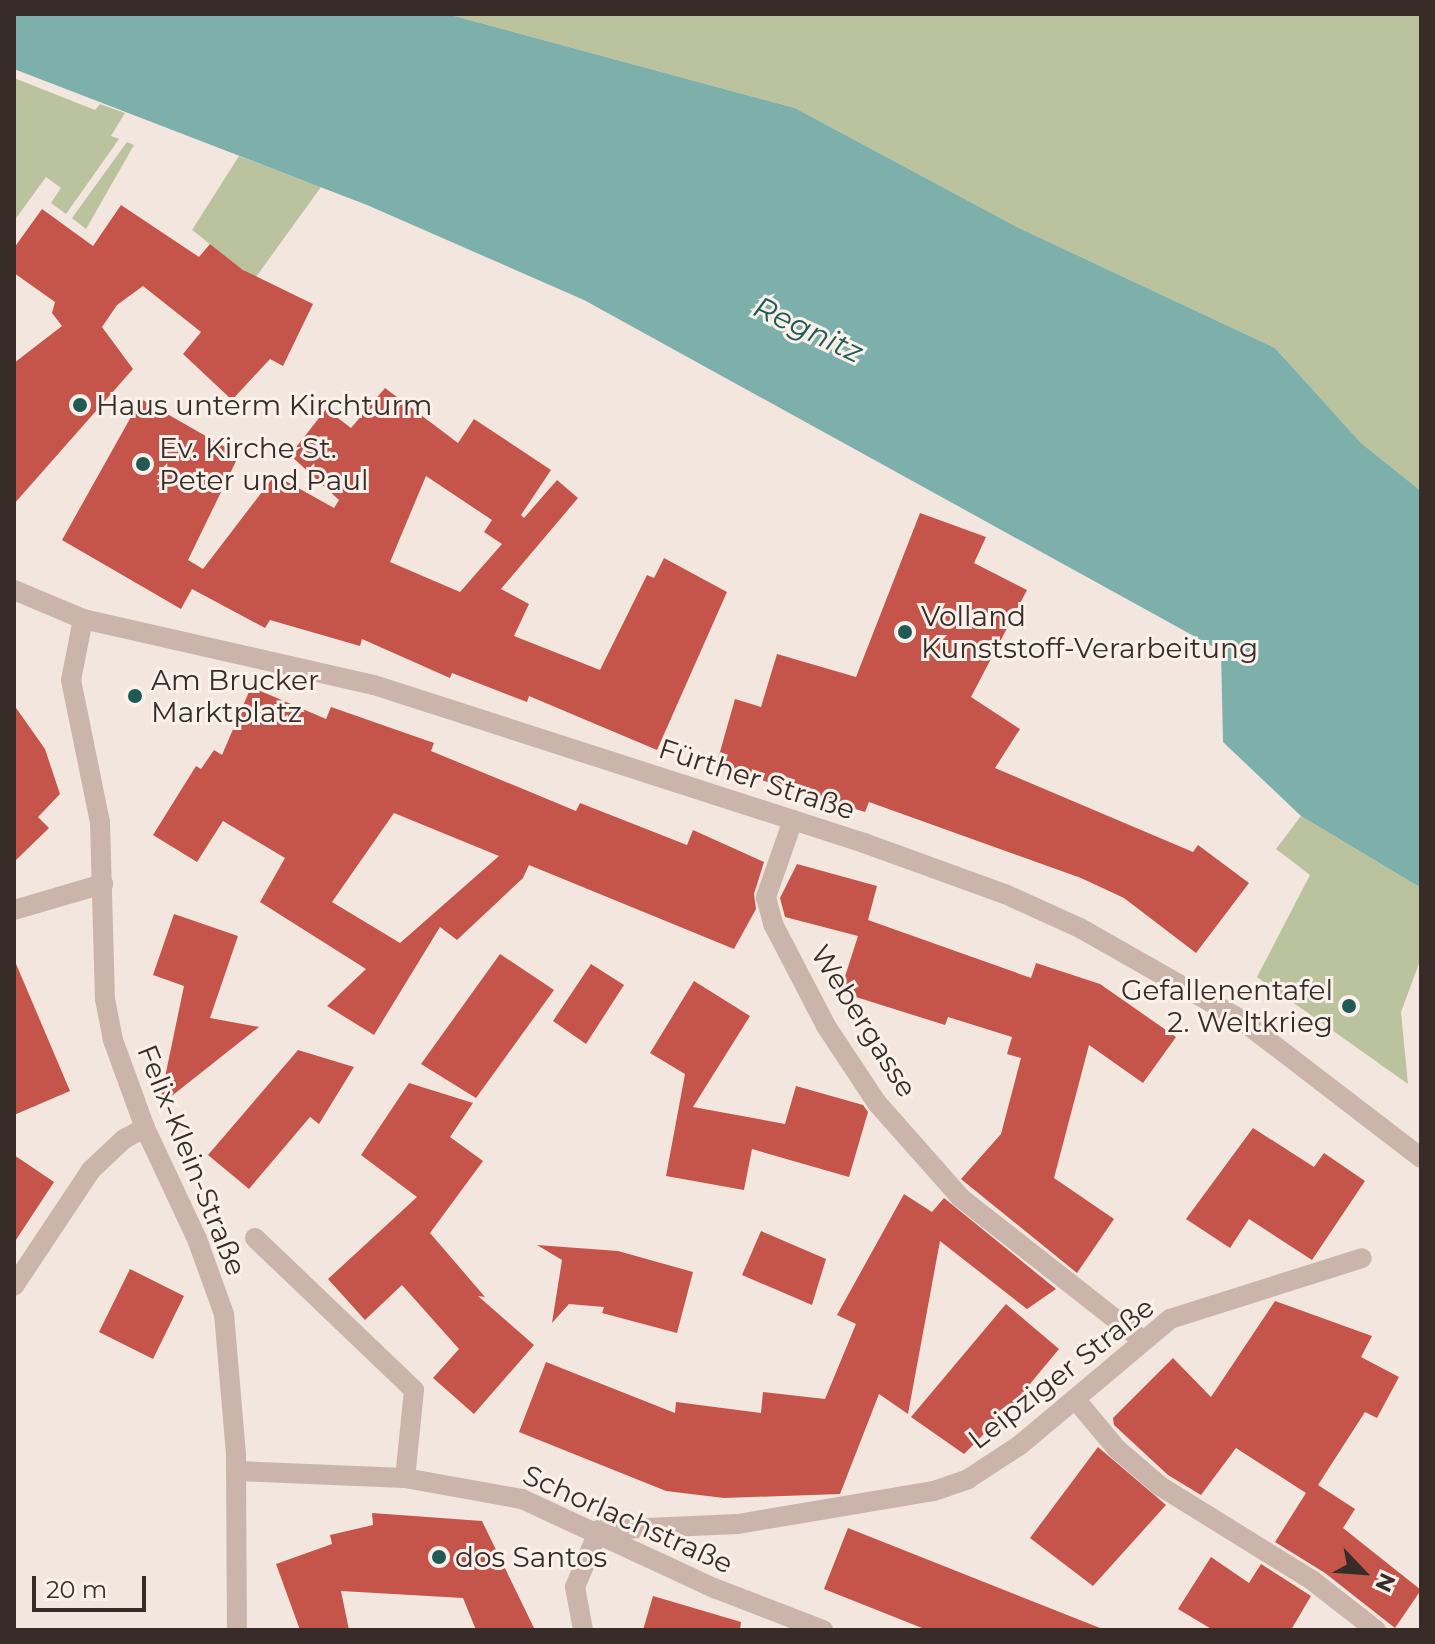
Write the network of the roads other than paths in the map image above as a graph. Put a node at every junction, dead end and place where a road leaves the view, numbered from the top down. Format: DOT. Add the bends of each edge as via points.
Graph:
graph roads {
  1 [pos="14,590"];
  2 [pos="83,619"];
  3 [pos="793,820"];
  4 [pos="103,884"];
  5 [pos="15,911"];
  6 [pos="145,1128"];
  7 [pos="1421,1158"];
  8 [pos="255,1238"];
  9 [pos="1362,1258"];
  10 [pos="14,1286"];
  11 [pos="1141,1339"];
  12 [pos="1076,1400"];
  13 [pos="236,1471"];
  14 [pos="405,1478"];
  15 [pos="599,1530"];
  16 [pos="237,1630"];
  17 [pos="583,1630"];
  18 [pos="823,1630"];
  19 [pos="1376,1630"];
  1 -- 2 [label="street, Fürther Straße"];
  2 -- 3 [label="street, Fürther Straße" via="374,685"];
  2 -- 4 [label="street, Felix-Klein-Straße" via="71,680 100,822"];
  3 -- 7 [label="street, Fürther Straße" via="937,868 1080,928 1240,1019"];
  3 -- 11 [label="street, Webergasse" via="766,897 773,924 826,1026 877,1103 961,1198"];
  4 -- 5 [label="street"];
  4 -- 6 [label="street, Felix-Klein-Straße" via="105,999 113,1040"];
  6 -- 10 [label="street" via="124,1139 91,1170"];
  6 -- 13 [label="street, Felix-Klein-Straße" via="197,1239 224,1314"];
  8 -- 14 [label="street" via="414,1390"];
  9 -- 11 [label="street, Leipziger Straße" via="1204,1305"];
  11 -- 12 [label="street, Leipziger Straße"];
  12 -- 15 [label="street, Leipziger Straße" via="993,1465 934,1491 738,1524"];
  12 -- 19 [label="street" via="1117,1449 1160,1486 1313,1581"];
  13 -- 14 [label="street, Schorlachstraße"];
  13 -- 16 [label="street, Felix-Klein-Straße"];
  14 -- 15 [label="street, Schorlachstraße" via="522,1499"];
  15 -- 17 [label="street" via="575,1587"];
  15 -- 18 [label="street, Schorlachstraße" via="714,1588"];
}
